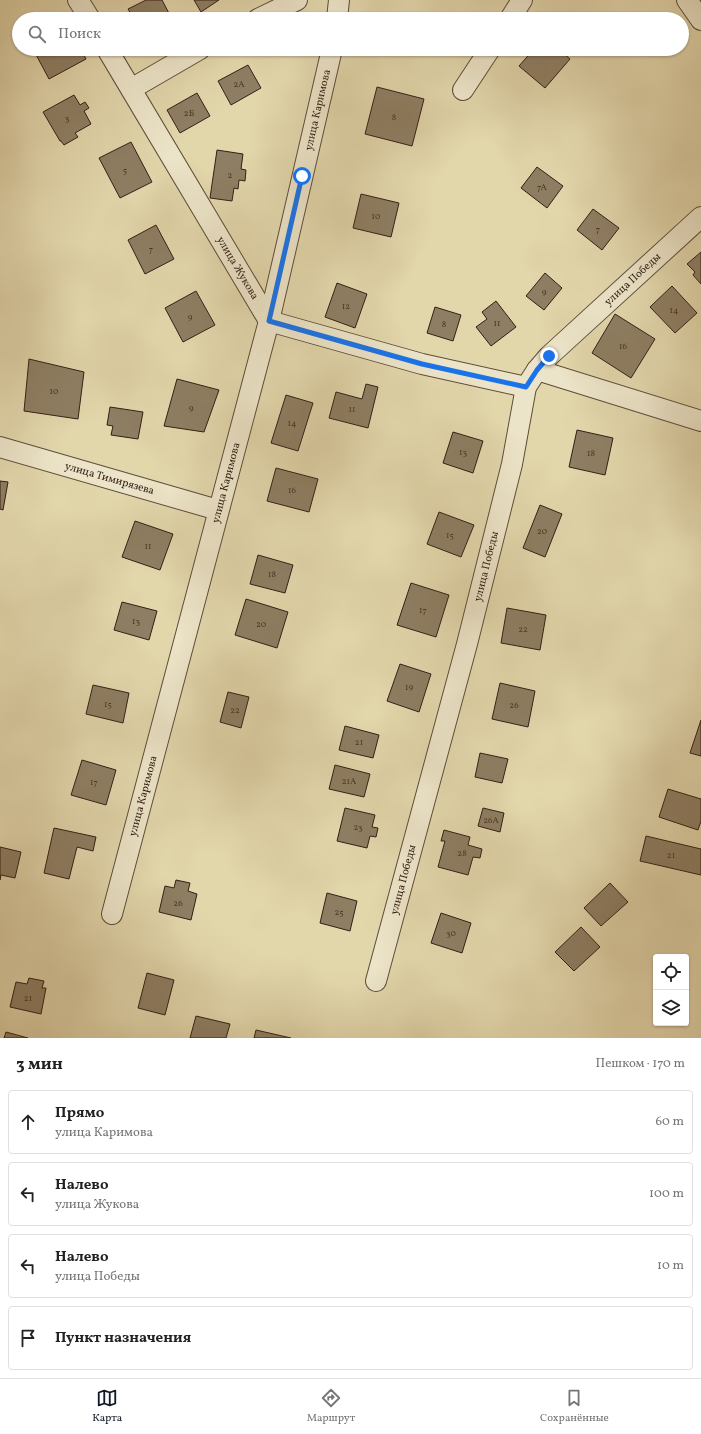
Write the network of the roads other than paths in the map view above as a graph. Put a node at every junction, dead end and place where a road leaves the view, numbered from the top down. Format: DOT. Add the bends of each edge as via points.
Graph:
graph roads {
  1 [pos="78,0"];
  2 [pos="297,0"];
  3 [pos="339,0"];
  4 [pos="522,0"];
  5 [pos="687,0"];
  6 [pos="86,12"];
  7 [pos="272,12"];
  8 [pos="338,12"];
  9 [pos="514,12"];
  10 [pos="701,20"];
  11 [pos="111,56"];
  12 [pos="188,56"];
  13 [pos="330,56"];
  14 [pos="485,56"];
  15 [pos="131,89"];
  16 [pos="463,90"];
  17 [pos="701,217"];
  18 [pos="269,321"];
  19 [pos="537,370"];
  20 [pos="526,387"];
  21 [pos="701,420"];
  22 [pos="0,447"];
  23 [pos="218,510"];
  24 [pos="112,914"];
  25 [pos="376,981"];
  1 -- 6 [label="street"];
  2 -- 7 [label="street"];
  3 -- 8 [label="street"];
  4 -- 9 [label="street"];
  5 -- 10 [label="street"];
  11 -- 15 [label="street, улица Жукова"];
  12 -- 15 [label="street"];
  13 -- 18 [label="street, улица Каримова"];
  14 -- 16 [label="street"];
  15 -- 18 [label="street, улица Жукова"];
  17 -- 19 [label="street, улица Победы" via="549,356"];
  18 -- 20 [label="street" via="422,364"];
  18 -- 23 [label="street, улица Каримова"];
  19 -- 20 [label="street, улица Победы"];
  19 -- 21 [label="street"];
  20 -- 25 [label="street, улица Победы" via="512,464 465,651"];
  22 -- 23 [label="street, улица Тимирязева"];
  23 -- 24 [label="street, улица Каримова"];
}
